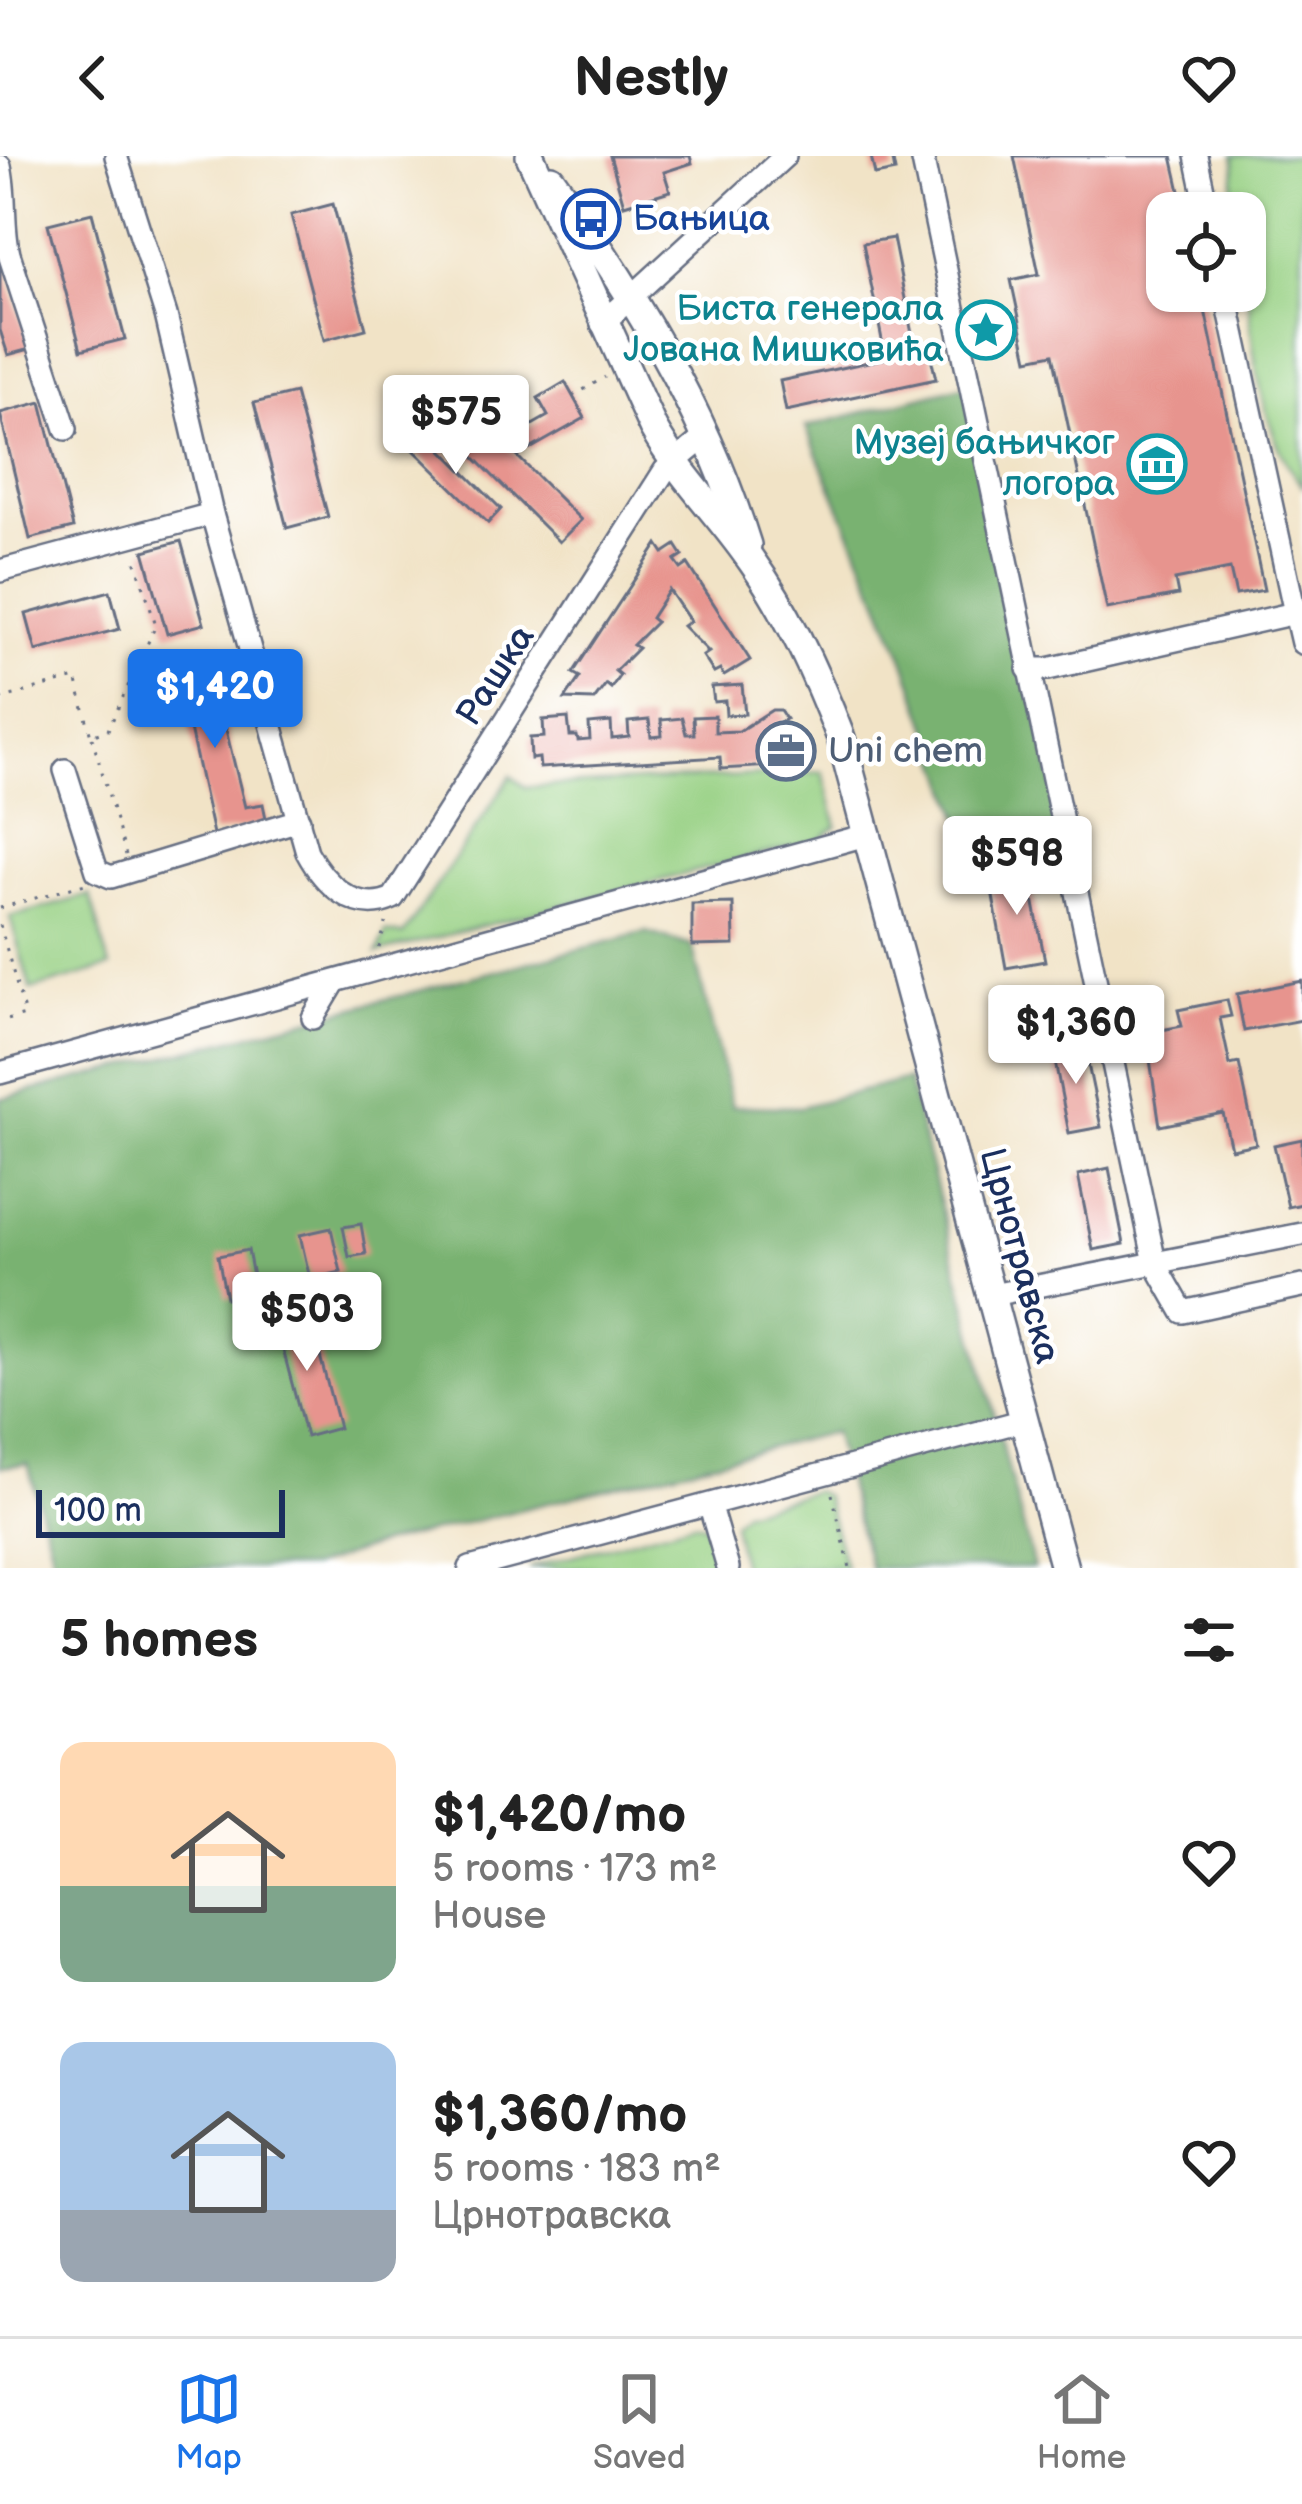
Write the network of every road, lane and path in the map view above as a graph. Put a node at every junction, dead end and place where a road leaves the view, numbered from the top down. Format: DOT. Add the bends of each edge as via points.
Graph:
graph roads {
  1 [pos="116,156"];
  2 [pos="532,156"];
  3 [pos="922,156"];
  4 [pos="1196,156"];
  5 [pos="773,160"];
  6 [pos="0,166"];
  7 [pos="1204,192"];
  8 [pos="635,298"];
  9 [pos="1231,312"];
  10 [pos="602,324"];
  11 [pos="612,373"];
  12 [pos="573,396"];
  13 [pos="66,429"];
  14 [pos="706,436"];
  15 [pos="671,460"];
  16 [pos="212,514"];
  17 [pos="128,537"];
  18 [pos="752,560"];
  19 [pos="0,571"];
  20 [pos="1299,612"];
  21 [pos="1302,643"];
  22 [pos="1028,669"];
  23 [pos="0,699"];
  24 [pos="91,736"];
  25 [pos="65,770"];
  26 [pos="299,820"];
  27 [pos="870,834"];
  28 [pos="120,874"];
  29 [pos="393,898"];
  30 [pos="0,908"];
  31 [pos="0,925"];
  32 [pos="374,971"];
  33 [pos="334,983"];
  34 [pos="313,1018"];
  35 [pos="0,1022"];
  36 [pos="0,1073"];
  37 [pos="1302,1234"];
  38 [pos="1155,1263"];
  39 [pos="1302,1286"];
  40 [pos="992,1295"];
  41 [pos="1025,1420"];
  42 [pos="827,1474"];
  43 [pos="710,1507"];
  44 [pos="478,1567"];
  45 [pos="728,1568"];
  46 [pos="850,1568"];
  47 [pos="1064,1568"];
  1 -- 16 [label="street" via="166,315"];
  2 -- 8 [label="main road, Црнотравска"];
  2 -- 10 [label="main road, Црнотравска"];
  3 -- 22 [label="street"];
  4 -- 7 [label="street"];
  5 -- 8 [label="street"];
  6 -- 13 [label="street" via="4,236"];
  8 -- 10 [label="street"];
  8 -- 14 [label="main road, Црнотравска"];
  9 -- 20 [label="street"];
  10 -- 15 [label="main road, Црнотравска"];
  11 -- 12 [label="path"];
  14 -- 15 [label="street, Рашка"];
  14 -- 18 [label="main road, Црнотравска"];
  15 -- 18 [label="main road, Црнотравска"];
  15 -- 29 [label="street, Рашка"];
  16 -- 17 [label="street"];
  16 -- 26 [label="street"];
  17 -- 19 [label="street"];
  17 -- 24 [label="path" via="154,636 108,730"];
  18 -- 27 [label="main road, Црнотравска" via="821,686"];
  20 -- 21 [label="street"];
  20 -- 22 [label="street"];
  22 -- 38 [label="street"];
  23 -- 24 [label="path" via="76,678"];
  24 -- 28 [label="path"];
  25 -- 28 [label="street" via="98,871"];
  26 -- 28 [label="street"];
  26 -- 29 [label="street" via="307,852 330,887 371,903"];
  27 -- 32 [label="street"];
  27 -- 40 [label="main road, Црнотравска"];
  28 -- 30 [label="path"];
  29 -- 32 [label="path"];
  31 -- 35 [label="path" via="25,1015"];
  32 -- 33 [label="street"];
  33 -- 34 [label="street"];
  33 -- 36 [label="street"];
  37 -- 38 [label="street"];
  38 -- 39 [label="street" via="1183,1312"];
  38 -- 40 [label="street"];
  40 -- 41 [label="main road, Црнотравска"];
  41 -- 42 [label="street"];
  41 -- 47 [label="main road, Црнотравска"];
  42 -- 43 [label="street"];
  42 -- 46 [label="path"];
  43 -- 44 [label="street"];
  43 -- 45 [label="street"];
}
